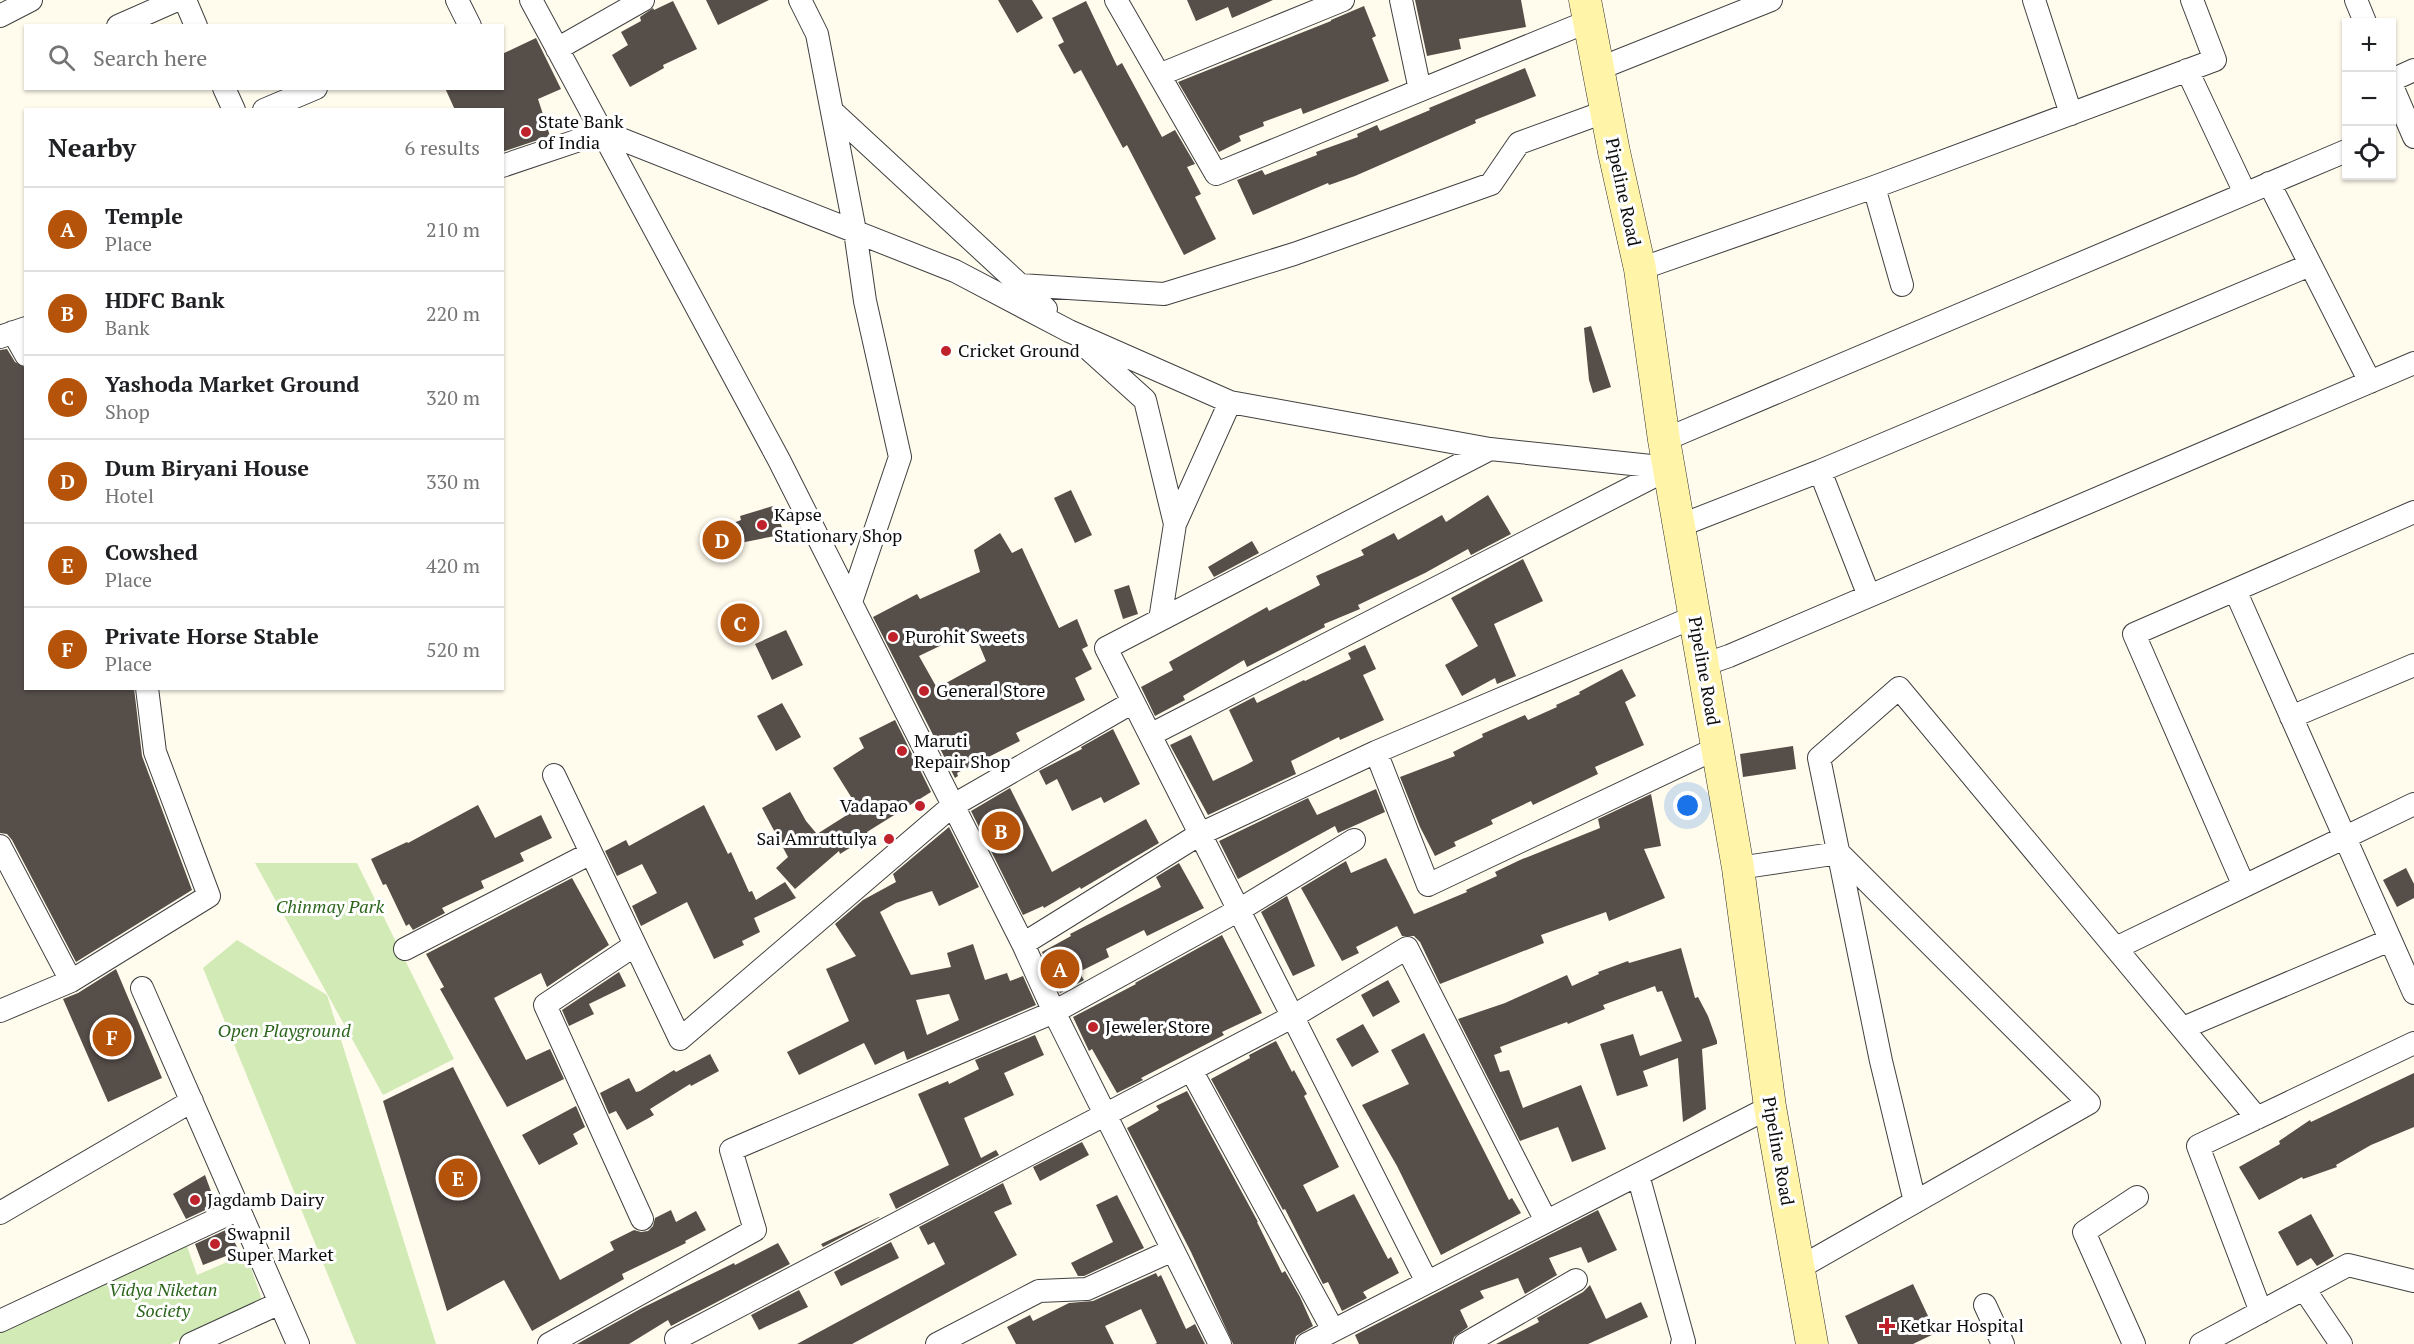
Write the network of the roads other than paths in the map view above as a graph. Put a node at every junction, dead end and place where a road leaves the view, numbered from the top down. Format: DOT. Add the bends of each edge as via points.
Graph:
graph roads {
  1 [pos="31,0"];
  2 [pos="177,0"];
  3 [pos="185,0"];
  4 [pos="458,0"];
  5 [pos="531,0"];
  6 [pos="643,0"];
  7 [pos="800,0"];
  8 [pos="1116,0"];
  9 [pos="1343,0"];
  10 [pos="1401,0"];
  11 [pos="1771,0"];
  12 [pos="2034,0"];
  13 [pos="2192,0"];
  14 [pos="2356,0"];
  15 [pos="1587,10"];
  16 [pos="0,16"];
  17 [pos="2363,18"];
  18 [pos="123,24"];
  19 [pos="195,24"];
  20 [pos="469,24"];
  21 [pos="557,49"];
  22 [pos="1598,69"];
  23 [pos="2187,70"];
  24 [pos="2414,70"];
  25 [pos="1159,75"];
  26 [pos="2396,78"];
  27 [pos="225,90"];
  28 [pos="311,90"];
  29 [pos="1420,90"];
  30 [pos="2396,104"];
  31 [pos="233,108"];
  32 [pos="269,108"];
  33 [pos="832,111"];
  34 [pos="1607,111"];
  35 [pos="2072,114"];
  36 [pos="603,132"];
  37 [pos="2404,132"];
  38 [pos="2342,153"];
  39 [pos="504,165"];
  40 [pos="2269,183"];
  41 [pos="1874,188"];
  42 [pos="2245,193"];
  43 [pos="855,231"];
  44 [pos="2310,265"];
  45 [pos="1640,269"];
  46 [pos="1020,285"];
  47 [pos="1902,285"];
  48 [pos="1069,331"];
  49 [pos="13,332"];
  50 [pos="24,351"];
  51 [pos="2414,363"];
  52 [pos="2370,382"];
  53 [pos="1230,402"];
  54 [pos="1490,448"];
  55 [pos="1667,454"];
  56 [pos="1820,471"];
  57 [pos="2414,512"];
  58 [pos="1175,524"];
  59 [pos="1678,526"];
  60 [pos="2235,590"];
  61 [pos="1869,596"];
  62 [pos="851,602"];
  63 [pos="1694,617"];
  64 [pos="1160,620"];
  65 [pos="1703,665"];
  66 [pos="2414,666"];
  67 [pos="147,690"];
  68 [pos="1133,702"];
  69 [pos="2291,717"];
  70 [pos="1150,735"];
  71 [pos="1718,748"];
  72 [pos="1376,752"];
  73 [pos="554,776"];
  74 [pos="2414,804"];
  75 [pos="952,806"];
  76 [pos="1200,834"];
  77 [pos="2346,838"];
  78 [pos="1354,840"];
  79 [pos="0,846"];
  80 [pos="591,853"];
  81 [pos="1839,853"];
  82 [pos="1738,868"];
  83 [pos="2244,886"];
  84 [pos="1239,910"];
  85 [pos="2390,940"];
  86 [pos="1023,944"];
  87 [pos="635,945"];
  88 [pos="2116,948"];
  89 [pos="405,949"];
  90 [pos="71,981"];
  91 [pos="142,988"];
  92 [pos="2414,993"];
  93 [pos="0,1011"];
  94 [pos="1054,1012"];
  95 [pos="1292,1017"];
  96 [pos="2183,1028"];
  97 [pos="2414,1043"];
  98 [pos="1191,1070"];
  99 [pos="192,1101"];
  100 [pos="1770,1107"];
  101 [pos="1106,1114"];
  102 [pos="2257,1118"];
  103 [pos="1638,1174"];
  104 [pos="2137,1197"];
  105 [pos="1915,1202"];
  106 [pos="239,1209"];
  107 [pos="0,1213"];
  108 [pos="642,1220"];
  109 [pos="1546,1221"];
  110 [pos="1173,1250"];
  111 [pos="1799,1268"];
  112 [pos="1576,1280"];
  113 [pos="2414,1281"];
  114 [pos="1427,1282"];
  115 [pos="2304,1289"];
  116 [pos="280,1303"];
  117 [pos="1985,1305"];
  118 [pos="2261,1312"];
  119 [pos="0,1321"];
  120 [pos="1333,1330"];
  121 [pos="676,1339"];
  122 [pos="191,1344"];
  123 [pos="298,1344"];
  124 [pos="549,1344"];
  125 [pos="937,1344"];
  126 [pos="1220,1344"];
  127 [pos="1306,1344"];
  128 [pos="1465,1344"];
  129 [pos="1682,1344"];
  130 [pos="1812,1344"];
  131 [pos="2003,1344"];
  132 [pos="2134,1344"];
  133 [pos="2202,1344"];
  134 [pos="2341,1344"];
  1 -- 16 [label="street"];
  2 -- 18 [label="street"];
  3 -- 19 [label="street"];
  4 -- 20 [label="street"];
  5 -- 21 [label="street"];
  6 -- 21 [label="street"];
  7 -- 33 [label="street" via="817,34"];
  8 -- 25 [label="street"];
  9 -- 25 [label="street"];
  10 -- 29 [label="street"];
  11 -- 22 [label="street"];
  12 -- 35 [label="street"];
  13 -- 23 [label="street" via="2215,60"];
  14 -- 17 [label="street"];
  15 -- 22 [label="main road, Pipeline Road"];
  15 -- 29 [label="street"];
  21 -- 36 [label="street"];
  22 -- 34 [label="main road, Pipeline Road"];
  23 -- 35 [label="street"];
  23 -- 42 [label="street"];
  24 -- 26 [label="street"];
  25 -- 29 [label="street" via="1216,174"];
  27 -- 31 [label="street"];
  28 -- 32 [label="street"];
  30 -- 37 [label="street"];
  33 -- 43 [label="street"];
  33 -- 46 [label="street"];
  34 -- 45 [label="main road, Pipeline Road"];
  34 -- 46 [label="street" via="1519,143 1491,184 1294,254 1164,294"];
  35 -- 41 [label="street"];
  36 -- 39 [label="street"];
  36 -- 43 [label="street"];
  36 -- 62 [label="street"];
  38 -- 40 [label="street"];
  40 -- 42 [label="street"];
  40 -- 44 [label="street"];
  41 -- 45 [label="street"];
  41 -- 47 [label="street"];
  42 -- 55 [label="street"];
  43 -- 48 [label="street" via="956,271"];
  43 -- 62 [label="street" via="865,301 900,457"];
  44 -- 52 [label="street"];
  44 -- 56 [label="street"];
  45 -- 55 [label="main road, Pipeline Road"];
  46 -- 48 [label="street"];
  48 -- 53 [label="street"];
  48 -- 58 [label="street" via="1145,400"];
  49 -- 50 [label="street"];
  51 -- 52 [label="street"];
  52 -- 61 [label="street"];
  53 -- 54 [label="street"];
  53 -- 58 [label="street"];
  54 -- 55 [label="street"];
  54 -- 64 [label="street"];
  55 -- 59 [label="main road, Pipeline Road"];
  55 -- 70 [label="street"];
  56 -- 59 [label="street"];
  56 -- 61 [label="street"];
  57 -- 60 [label="street"];
  58 -- 64 [label="street"];
  59 -- 63 [label="main road, Pipeline Road"];
  60 -- 69 [label="street"];
  60 -- 83 [label="street" via="2134,634"];
  61 -- 65 [label="street"];
  62 -- 75 [label="street"];
  63 -- 65 [label="main road, Pipeline Road"];
  63 -- 72 [label="street"];
  64 -- 68 [label="street" via="1106,648"];
  65 -- 71 [label="main road, Pipeline Road"];
  66 -- 69 [label="street"];
  67 -- 90 [label="street" via="155,752 208,896"];
  68 -- 70 [label="street"];
  68 -- 75 [label="street"];
  69 -- 77 [label="street"];
  70 -- 76 [label="street"];
  71 -- 72 [label="street" via="1428,885"];
  71 -- 82 [label="main road, Pipeline Road"];
  72 -- 76 [label="street"];
  73 -- 80 [label="street"];
  74 -- 77 [label="street"];
  75 -- 86 [label="street"];
  75 -- 87 [label="street" via="680,1039"];
  76 -- 84 [label="street"];
  76 -- 86 [label="street"];
  77 -- 83 [label="street"];
  77 -- 85 [label="street"];
  78 -- 84 [label="street"];
  79 -- 90 [label="street"];
  80 -- 87 [label="street"];
  80 -- 89 [label="street"];
  81 -- 82 [label="street"];
  81 -- 88 [label="street" via="1820,758 1899,688"];
  81 -- 105 [label="street" via="1881,1061"];
  81 -- 105 [label="street" via="2090,1102"];
  82 -- 100 [label="main road, Pipeline Road"];
  83 -- 88 [label="street"];
  84 -- 94 [label="street"];
  84 -- 95 [label="street"];
  85 -- 92 [label="street"];
  85 -- 96 [label="street"];
  86 -- 94 [label="street"];
  87 -- 108 [label="street" via="545,1005"];
  88 -- 96 [label="street"];
  90 -- 93 [label="street"];
  91 -- 99 [label="street"];
  94 -- 101 [label="street"];
  94 -- 124 [label="street" via="731,1150 755,1230"];
  95 -- 98 [label="street"];
  95 -- 109 [label="street" via="1407,948"];
  95 -- 114 [label="street"];
  96 -- 102 [label="street"];
  97 -- 102 [label="street"];
  98 -- 101 [label="street"];
  98 -- 120 [label="street"];
  99 -- 106 [label="street"];
  99 -- 107 [label="street"];
  100 -- 103 [label="street"];
  100 -- 111 [label="main road, Pipeline Road"];
  101 -- 110 [label="street"];
  101 -- 121 [label="street"];
  102 -- 118 [label="street" via="2198,1146"];
  103 -- 109 [label="street"];
  103 -- 129 [label="street"];
  104 -- 132 [label="street" via="2084,1232"];
  105 -- 111 [label="street"];
  106 -- 116 [label="street"];
  106 -- 119 [label="street"];
  109 -- 114 [label="street"];
  110 -- 125 [label="street" via="1087,1289 1039,1291"];
  110 -- 126 [label="street"];
  111 -- 130 [label="main road, Pipeline Road"];
  112 -- 128 [label="street"];
  113 -- 115 [label="street" via="2348,1265"];
  114 -- 120 [label="street"];
  115 -- 118 [label="street"];
  115 -- 134 [label="street"];
  116 -- 122 [label="street"];
  116 -- 123 [label="street"];
  117 -- 131 [label="street"];
  118 -- 133 [label="street"];
  120 -- 127 [label="street"];
}
